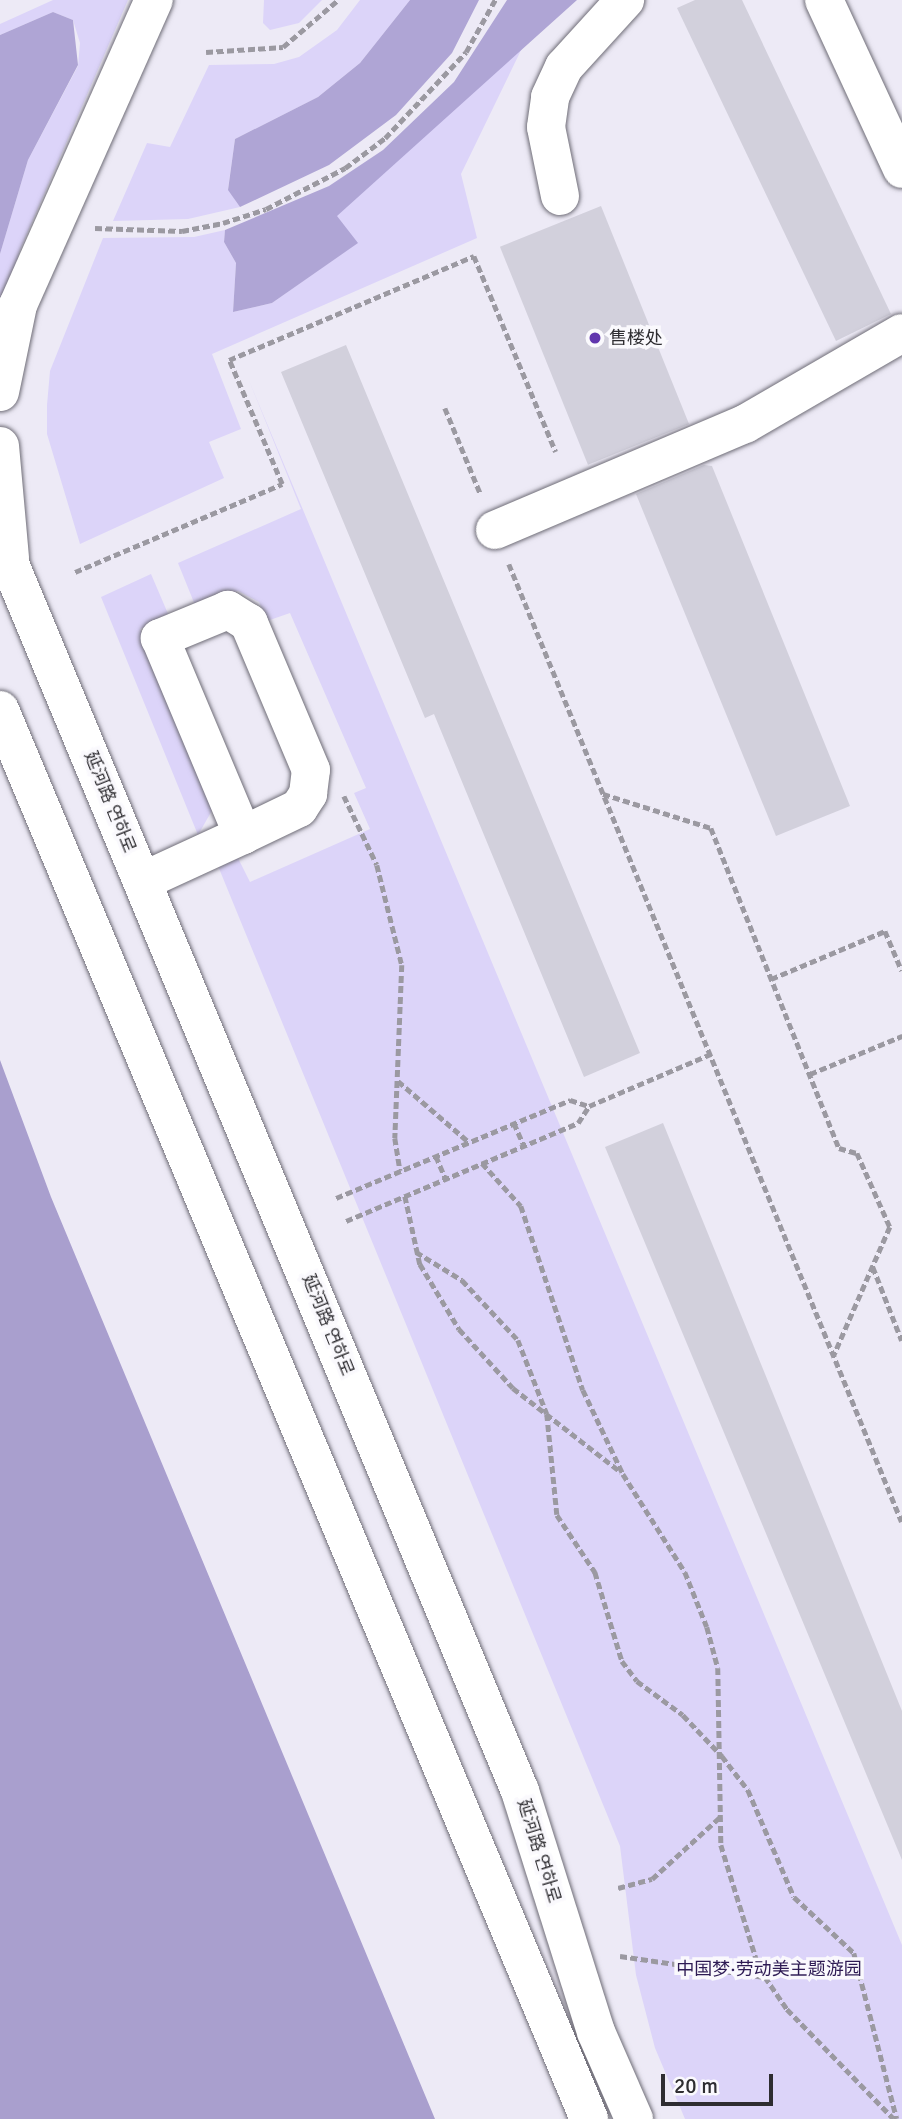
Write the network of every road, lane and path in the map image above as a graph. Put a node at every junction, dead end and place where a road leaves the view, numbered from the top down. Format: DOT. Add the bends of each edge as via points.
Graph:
graph roads {
  1 [pos="154,0"];
  2 [pos="338,0"];
  3 [pos="495,0"];
  4 [pos="625,0"];
  5 [pos="824,0"];
  6 [pos="206,52"];
  7 [pos="902,169"];
  8 [pos="560,196"];
  9 [pos="95,228"];
  10 [pos="902,333"];
  11 [pos="0,392"];
  12 [pos="445,408"];
  13 [pos="0,446"];
  14 [pos="556,452"];
  15 [pos="495,530"];
  16 [pos="5,549"];
  17 [pos="75,572"];
  18 [pos="0,710"];
  19 [pos="311,783"];
  20 [pos="603,794"];
  21 [pos="243,835"];
  22 [pos="143,881"];
  23 [pos="902,971"];
  24 [pos="771,979"];
  25 [pos="902,1036"];
  26 [pos="710,1054"];
  27 [pos="810,1074"];
  28 [pos="397,1080"];
  29 [pos="589,1106"];
  30 [pos="514,1124"];
  31 [pos="469,1142"];
  32 [pos="524,1146"];
  33 [pos="436,1156"];
  34 [pos="482,1163"];
  35 [pos="400,1171"];
  36 [pos="446,1179"];
  37 [pos="405,1196"];
  38 [pos="336,1198"];
  39 [pos="346,1221"];
  40 [pos="416,1252"];
  41 [pos="873,1266"];
  42 [pos="902,1341"];
  43 [pos="834,1356"];
  44 [pos="547,1414"];
  45 [pos="623,1474"];
  46 [pos="902,1522"];
  47 [pos="722,1756"];
  48 [pos="721,1816"];
  49 [pos="618,1888"];
  50 [pos="620,1956"];
  51 [pos="766,1978"];
  52 [pos="589,2119"];
  53 [pos="634,2119"];
  54 [pos="896,2119"];
  1 -- 11 [label="main road" via="18,305"];
  2 -- 6 [label="path" via="283,47"];
  3 -- 9 [label="path" via="466,52 384,138 345,168 266,209 223,223 182,231"];
  4 -- 8 [label="main road" via="564,67 550,97 546,127"];
  5 -- 7 [label="main road"];
  10 -- 15 [label="main road" via="745,425"];
  12 -- 15 [label="path"];
  13 -- 16 [label="main road, 延河路 연하로"];
  14 -- 17 [label="path" via="474,256 229,360 282,484"];
  15 -- 20 [label="path"];
  16 -- 22 [label="main road, 延河路 연하로"];
  18 -- 52 [label="main road"];
  19 -- 21 [label="main road" via="299,808"];
  19 -- 21 [label="main road" via="239,613 213,613 160,638"];
  19 -- 28 [label="path" via="349,798 391,909 402,965"];
  20 -- 24 [label="path" via="711,828"];
  20 -- 26 [label="path"];
  21 -- 22 [label="main road"];
  22 -- 53 [label="main road, 延河路 연하로" via="520,1791 596,2032"];
  23 -- 24 [label="path" via="886,932"];
  24 -- 27 [label="path"];
  25 -- 27 [label="path"];
  26 -- 29 [label="path"];
  26 -- 43 [label="path"];
  27 -- 41 [label="path" via="839,1147 857,1153 890,1227"];
  28 -- 31 [label="path"];
  28 -- 35 [label="path"];
  29 -- 30 [label="path" via="570,1100"];
  29 -- 32 [label="path" via="578,1123"];
  30 -- 31 [label="path"];
  30 -- 32 [label="path"];
  31 -- 33 [label="path"];
  32 -- 34 [label="path"];
  33 -- 35 [label="path"];
  33 -- 36 [label="path"];
  34 -- 36 [label="path"];
  34 -- 45 [label="path" via="521,1206 565,1346"];
  35 -- 38 [label="path"];
  36 -- 37 [label="path"];
  37 -- 39 [label="path"];
  37 -- 40 [label="path"];
  40 -- 44 [label="path" via="439,1300 486,1364"];
  40 -- 44 [label="path" via="497,1311 518,1340"];
  41 -- 42 [label="path"];
  41 -- 43 [label="path"];
  43 -- 46 [label="path"];
  44 -- 45 [label="path"];
  44 -- 47 [label="path" via="558,1515 596,1573 622,1661 637,1681 683,1714"];
  45 -- 47 [label="path" via="685,1572 707,1627 718,1668"];
  47 -- 48 [label="path"];
  47 -- 54 [label="path" via="748,1790 794,1898 844,1939 862,1968"];
  48 -- 49 [label="path" via="652,1880"];
  48 -- 51 [label="path" via="729,1877"];
  50 -- 51 [label="path"];
  51 -- 54 [label="path" via="787,2009"];
}
